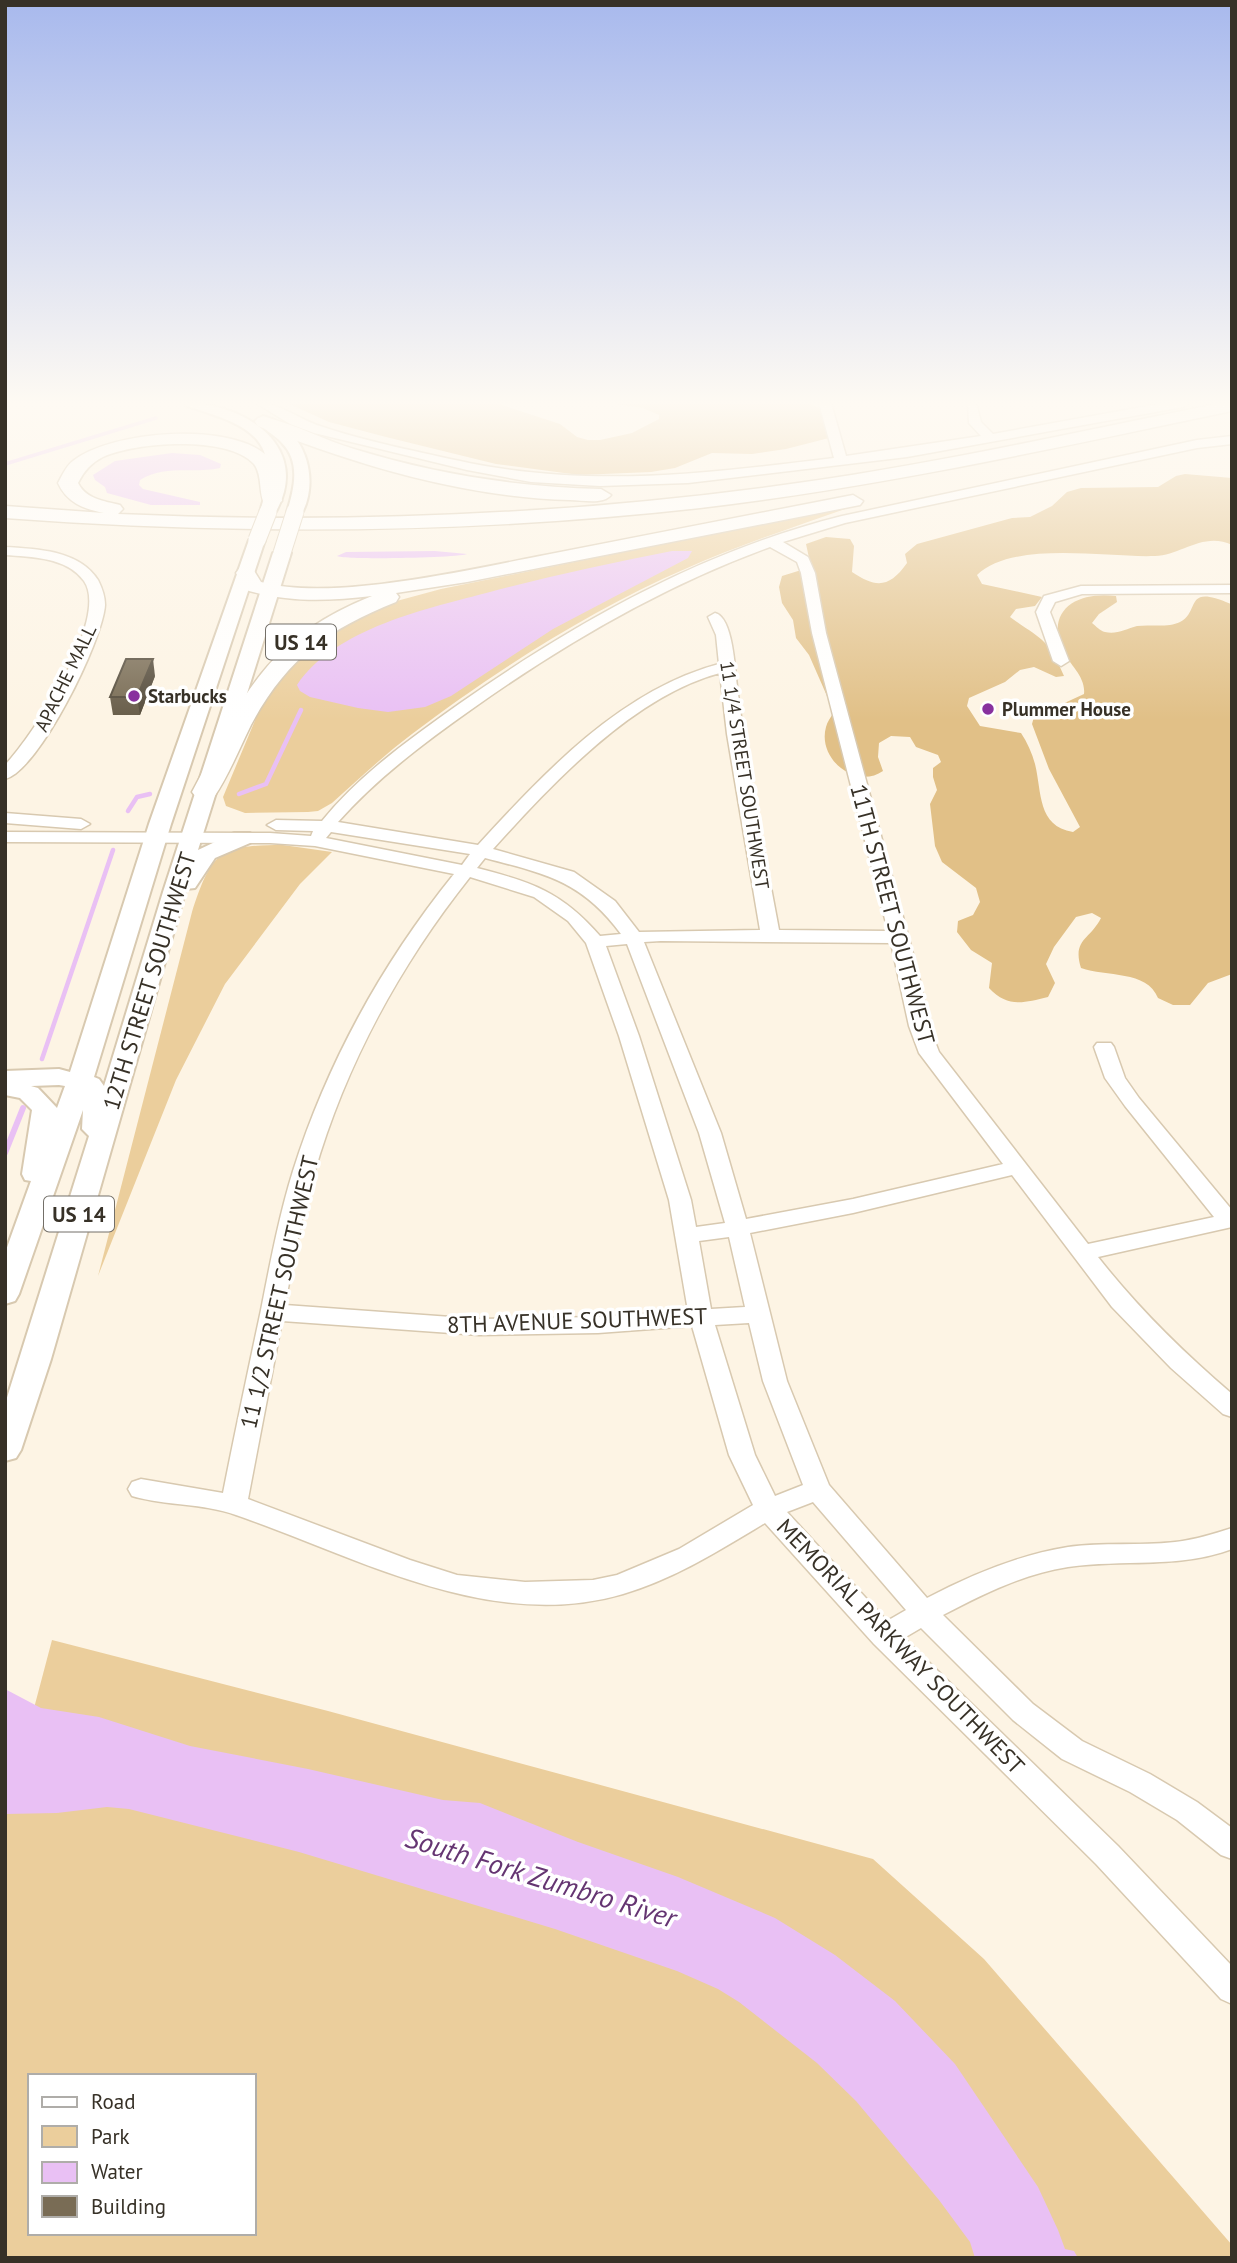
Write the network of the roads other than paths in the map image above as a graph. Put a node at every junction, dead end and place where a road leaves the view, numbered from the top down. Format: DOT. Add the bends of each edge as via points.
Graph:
graph roads {
  1 [pos="109,509"];
  2 [pos="269,509"];
  3 [pos="296,509"];
  4 [pos="647,509"];
  5 [pos="751,509"];
  6 [pos="815,509"];
  7 [pos="891,509"];
  8 [pos="5,512"];
  9 [pos="366,524"];
  10 [pos="5,525"];
  11 [pos="771,542"];
  12 [pos="5,551"];
  13 [pos="249,563"];
  14 [pos="467,576"];
  15 [pos="1232,589"];
  16 [pos="269,592"];
  17 [pos="715,617"];
  18 [pos="1061,662"];
  19 [pos="727,666"];
  20 [pos="32,745"];
  21 [pos="5,761"];
  22 [pos="5,774"];
  23 [pos="205,792"];
  24 [pos="5,818"];
  25 [pos="80,824"];
  26 [pos="5,825"];
  27 [pos="326,826"];
  28 [pos="158,831"];
  29 [pos="193,831"];
  30 [pos="5,837"];
  31 [pos="242,838"];
  32 [pos="315,841"];
  33 [pos="480,851"];
  34 [pos="466,870"];
  35 [pos="174,892"];
  36 [pos="770,934"];
  37 [pos="633,937"];
  38 [pos="898,937"];
  39 [pos="595,942"];
  40 [pos="100,1017"];
  41 [pos="1104,1046"];
  42 [pos="32,1076"];
  43 [pos="5,1079"];
  44 [pos="80,1080"];
  45 [pos="5,1087"];
  46 [pos="1015,1168"];
  47 [pos="91,1173"];
  48 [pos="1231,1220"];
  49 [pos="28,1226"];
  50 [pos="738,1229"];
  51 [pos="688,1235"];
  52 [pos="1083,1253"];
  53 [pos="5,1294"];
  54 [pos="272,1312"];
  55 [pos="757,1314"];
  56 [pos="701,1317"];
  57 [pos="1232,1408"];
  58 [pos="5,1450"];
  59 [pos="141,1489"];
  60 [pos="818,1490"];
  61 [pos="234,1504"];
  62 [pos="768,1509"];
  63 [pos="1232,1538"];
  64 [pos="924,1614"];
  65 [pos="884,1636"];
  66 [pos="1232,1846"];
  67 [pos="1232,1989"];
  1 -- 9 [label="highway"];
  2 -- 13 [label="main road, 12TH STREET SOUTHWEST / US 14, bridge"];
  3 -- 16 [label="main road, 12TH STREET SOUTHWEST, bridge"];
  4 -- 9 [label="highway"];
  5 -- 10 [label="highway" via="505,532 380,537 123,533"];
  6 -- 14 [label="highway, US 14"];
  7 -- 11 [label="street"];
  8 -- 9 [label="highway" via="181,523"];
  11 -- 27 [label="street" via="650,592 552,646 400,755"];
  11 -- 38 [label="street, 11TH STREET SOUTHWEST" via="803,561 808,573"];
  12 -- 20 [label="street, APACHE MALL" via="41,555 76,567 90,579 97,594 97,614 48,723"];
  13 -- 16 [label="highway" via="250,584"];
  13 -- 28 [label="main road, 12TH STREET SOUTHWEST / US 14"];
  14 -- 16 [label="highway" via="349,590"];
  14 -- 23 [label="highway, US 14" via="372,603 301,642 262,684"];
  15 -- 18 [label="street" via="1059,594 1049,599 1043,612"];
  16 -- 23 [label="main road, 12TH STREET SOUTHWEST"];
  17 -- 19 [label="street, 11 1/4 STREET SOUTHWEST"];
  19 -- 33 [label="street, 11 1/2 STREET SOUTHWEST" via="682,680 603,734 532,796"];
  19 -- 36 [label="street, 11 1/4 STREET SOUTHWEST"];
  20 -- 21 [label="street"];
  20 -- 22 [label="street, APACHE MALL"];
  23 -- 29 [label="main road, 12TH STREET SOUTHWEST / US 14"];
  24 -- 25 [label="street"];
  25 -- 26 [label="street, MEMORIAL PARKWAY SOUTHWEST"];
  25 -- 28 [label="street, MEMORIAL PARKWAY SOUTHWEST"];
  27 -- 29 [label="street, MEMORIAL PARKWAY SOUTHWEST"];
  27 -- 32 [label="street"];
  27 -- 33 [label="street, MEMORIAL PARKWAY SOUTHWEST"];
  28 -- 29 [label="street, MEMORIAL PARKWAY SOUTHWEST"];
  28 -- 30 [label="street, MEMORIAL PARKWAY SOUTHWEST"];
  28 -- 40 [label="main road, 12TH STREET SOUTHWEST / US 14"];
  29 -- 31 [label="street, MEMORIAL PARKWAY SOUTHWEST"];
  29 -- 35 [label="main road, 12TH STREET SOUTHWEST / US 14"];
  31 -- 32 [label="street, MEMORIAL PARKWAY SOUTHWEST"];
  31 -- 35 [label="main road" via="207,853 191,880"];
  32 -- 34 [label="street, MEMORIAL PARKWAY SOUTHWEST"];
  33 -- 34 [label="street, 11 1/2 STREET SOUTHWEST"];
  33 -- 37 [label="street, MEMORIAL PARKWAY SOUTHWEST" via="542,867 582,884 609,905"];
  34 -- 39 [label="street, MEMORIAL PARKWAY SOUTHWEST" via="540,893 574,917"];
  34 -- 54 [label="street, 11 1/2 STREET SOUTHWEST" via="384,987 346,1062 298,1190"];
  35 -- 47 [label="main road, 12TH STREET SOUTHWEST / US 14"];
  36 -- 37 [label="street"];
  36 -- 38 [label="street"];
  37 -- 39 [label="street"];
  37 -- 50 [label="street, MEMORIAL PARKWAY SOUTHWEST" via="710,1133"];
  38 -- 46 [label="street, 11TH STREET SOUTHWEST" via="929,1053"];
  39 -- 51 [label="street, MEMORIAL PARKWAY SOUTHWEST" via="629,1036"];
  40 -- 42 [label="main road" via="87,1028 66,1065"];
  40 -- 44 [label="main road, 12TH STREET SOUTHWEST / US 14"];
  41 -- 48 [label="street" via="1115,1078 1132,1102"];
  42 -- 43 [label="main road"];
  42 -- 44 [label="main road"];
  44 -- 47 [label="main road" via="96,1093"];
  44 -- 49 [label="main road, 12TH STREET SOUTHWEST / US 14"];
  45 -- 49 [label="main road" via="29,1093 45,1109"];
  46 -- 50 [label="street"];
  46 -- 52 [label="street, 11TH STREET SOUTHWEST"];
  47 -- 58 [label="main road, 12TH STREET SOUTHWEST / US 14"];
  48 -- 52 [label="street"];
  49 -- 53 [label="main road, 12TH STREET SOUTHWEST / US 14"];
  50 -- 51 [label="street"];
  50 -- 55 [label="street, MEMORIAL PARKWAY SOUTHWEST"];
  51 -- 56 [label="street, MEMORIAL PARKWAY SOUTHWEST"];
  52 -- 57 [label="street, 11TH STREET SOUTHWEST" via="1142,1326"];
  54 -- 56 [label="street, 8TH AVENUE SOUTHWEST" via="479,1327"];
  54 -- 61 [label="street, 11 1/2 STREET SOUTHWEST"];
  55 -- 56 [label="street, 8TH AVENUE SOUTHWEST"];
  55 -- 60 [label="street, MEMORIAL PARKWAY SOUTHWEST" via="775,1381"];
  56 -- 62 [label="street, MEMORIAL PARKWAY SOUTHWEST" via="742,1455"];
  59 -- 61 [label="street"];
  60 -- 62 [label="street"];
  60 -- 64 [label="street, MEMORIAL PARKWAY SOUTHWEST"];
  61 -- 62 [label="street" via="413,1572 457,1585 525,1593 593,1591 622,1584 688,1556"];
  62 -- 65 [label="street, MEMORIAL PARKWAY SOUTHWEST"];
  63 -- 64 [label="street" via="1189,1551 1049,1561 991,1579"];
  64 -- 65 [label="street"];
  64 -- 66 [label="street, MEMORIAL PARKWAY SOUTHWEST" via="1051,1735 1187,1811"];
  65 -- 67 [label="street, MEMORIAL PARKWAY SOUTHWEST" via="1107,1855"];
}
